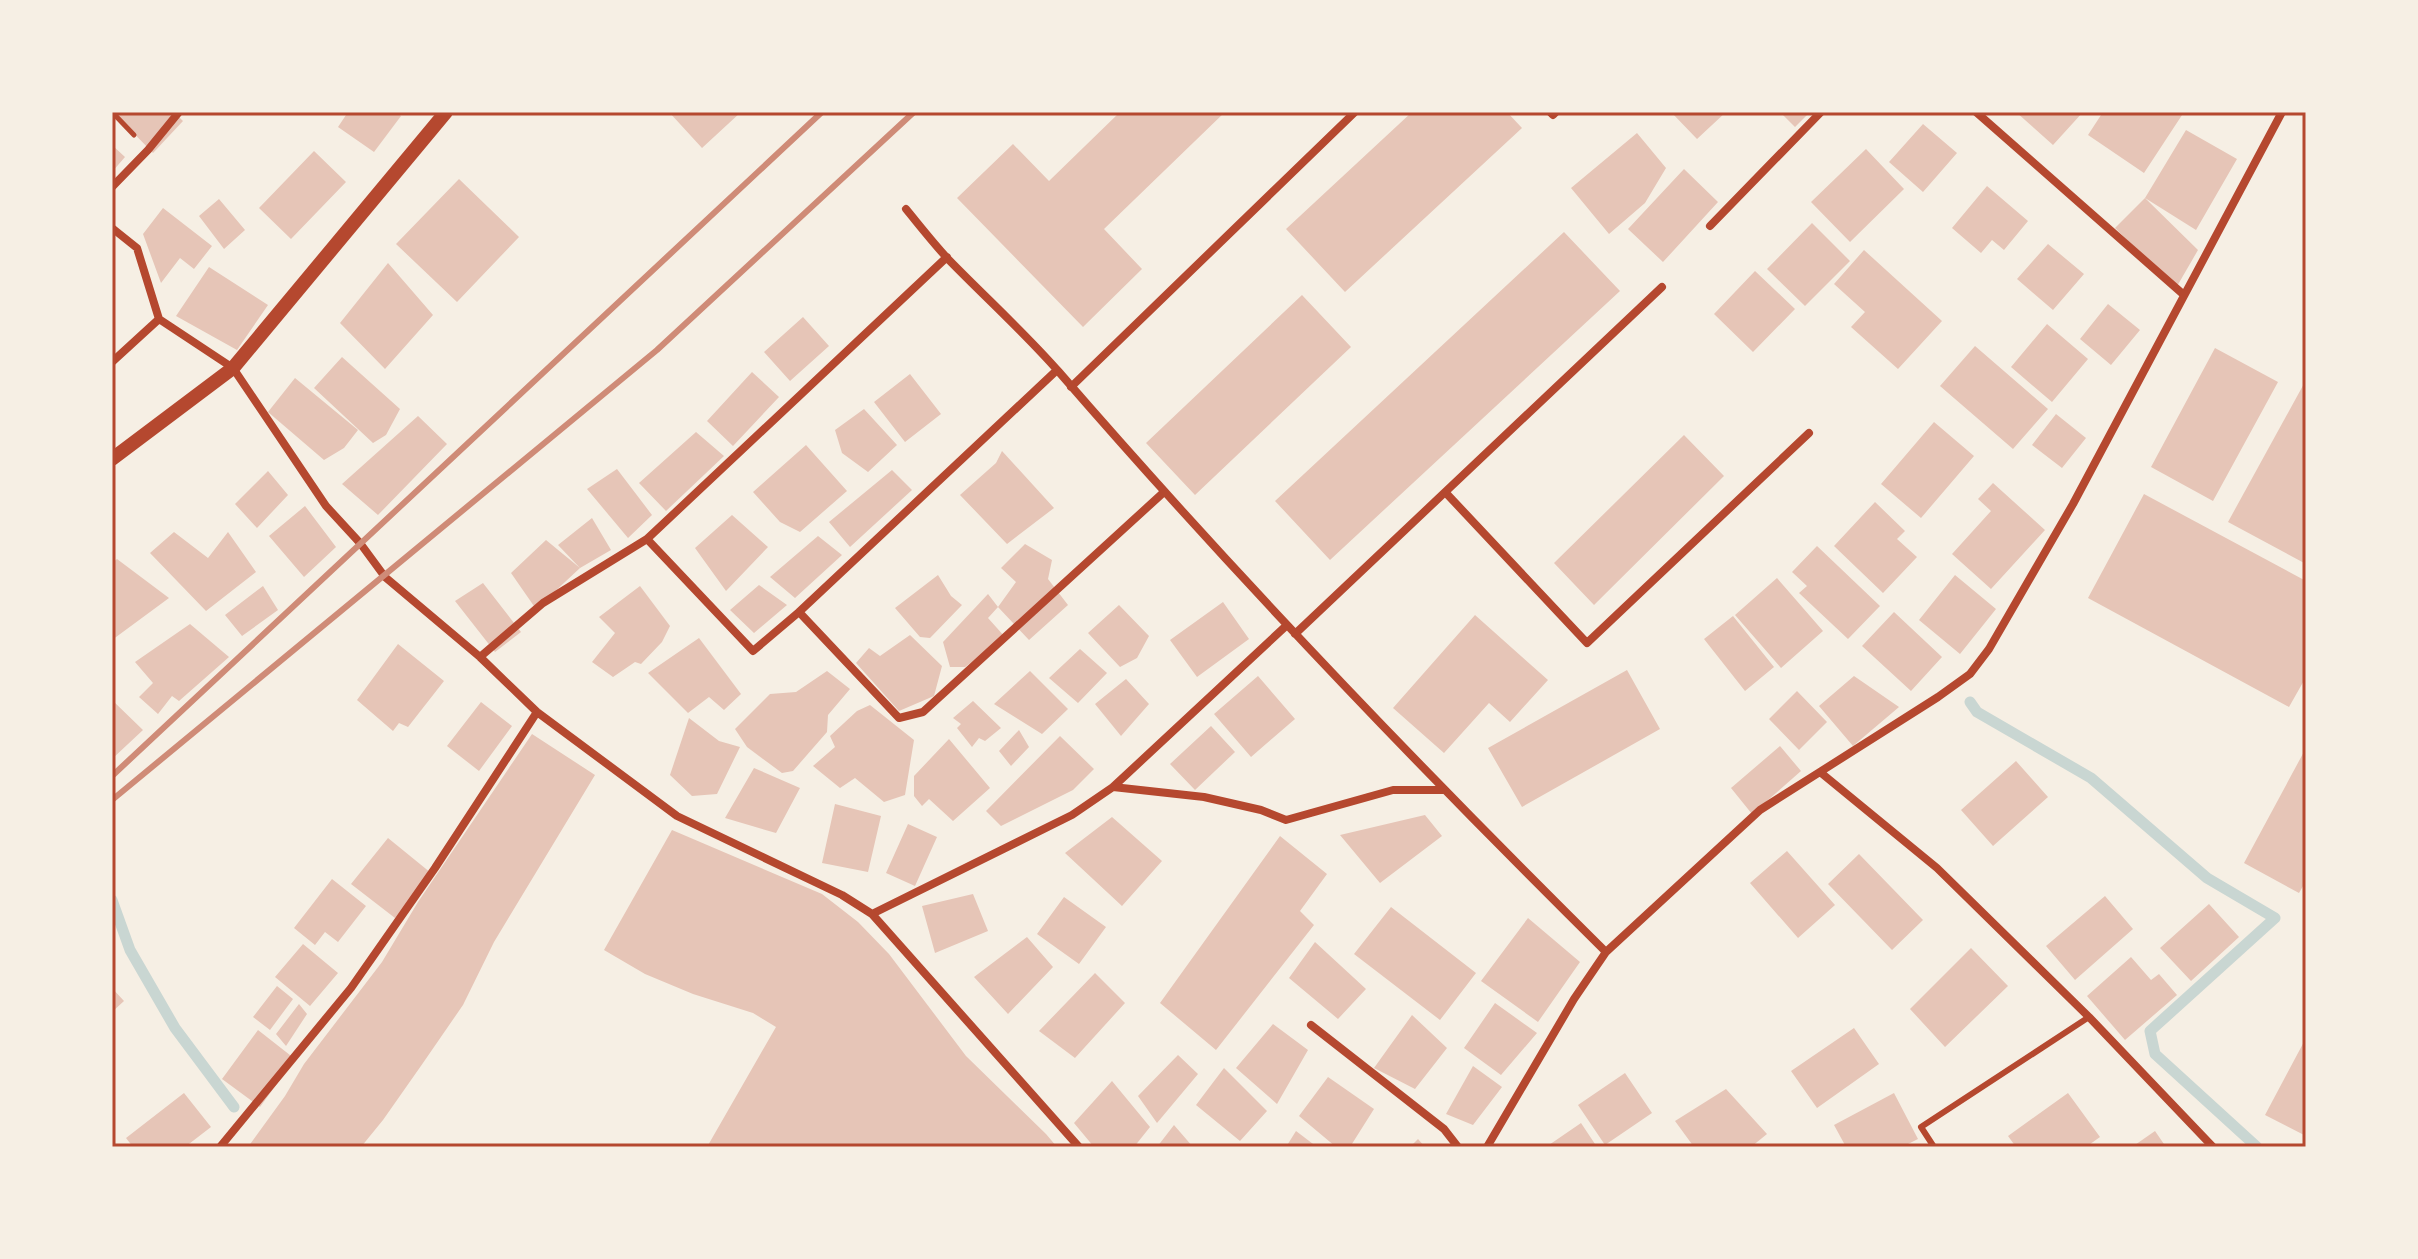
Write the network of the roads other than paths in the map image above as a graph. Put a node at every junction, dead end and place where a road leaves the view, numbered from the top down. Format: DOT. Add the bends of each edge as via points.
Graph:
graph roads {
  1 [pos="179,112"];
  2 [pos="446,112"];
  3 [pos="1355,112"];
  4 [pos="1821,112"];
  5 [pos="1976,112"];
  6 [pos="2282,112"];
  7 [pos="112,187"];
  8 [pos="906,209"];
  9 [pos="1710,226"];
  10 [pos="112,228"];
  11 [pos="947,257"];
  12 [pos="1662,287"];
  13 [pos="2184,295"];
  14 [pos="159,319"];
  15 [pos="112,362"];
  16 [pos="233,368"];
  17 [pos="1057,370"];
  18 [pos="1071,387"];
  19 [pos="1809,433"];
  20 [pos="112,459"];
  21 [pos="1164,492"];
  22 [pos="1446,493"];
  23 [pos="647,539"];
  24 [pos="799,612"];
  25 [pos="1287,625"];
  26 [pos="1295,634"];
  27 [pos="480,657"];
  28 [pos="537,712"];
  29 [pos="1820,772"];
  30 [pos="1113,787"];
  31 [pos="1443,790"];
  32 [pos="872,914"];
  33 [pos="1606,952"];
  34 [pos="2089,1017"];
  35 [pos="1311,1025"];
  36 [pos="224,1146"];
  37 [pos="1079,1147"];
  38 [pos="1458,1147"];
  39 [pos="1487,1147"];
  40 [pos="1934,1147"];
  41 [pos="2213,1147"];
  1 -- 7 [label="street"];
  2 -- 16 [label="street"];
  3 -- 18 [label="street"];
  4 -- 9 [label="street"];
  5 -- 13 [label="street"];
  6 -- 13 [label="street"];
  8 -- 11 [label="street"];
  10 -- 14 [label="street" via="137,248"];
  11 -- 17 [label="street"];
  11 -- 23 [label="street"];
  12 -- 22 [label="street"];
  13 -- 29 [label="street" via="2066,516 1970,674"];
  14 -- 15 [label="street"];
  14 -- 16 [label="street"];
  16 -- 20 [label="street"];
  16 -- 27 [label="street" via="326,506 385,577"];
  17 -- 18 [label="street"];
  17 -- 24 [label="street"];
  18 -- 21 [label="street"];
  19 -- 22 [label="street" via="1587,643"];
  21 -- 24 [label="street" via="923,712 899,718"];
  21 -- 25 [label="street"];
  22 -- 26 [label="street"];
  23 -- 24 [label="street" via="753,651"];
  23 -- 27 [label="street" via="543,603"];
  25 -- 26 [label="street"];
  25 -- 30 [label="street"];
  26 -- 31 [label="street"];
  27 -- 28 [label="street"];
  28 -- 32 [label="street" via="677,816"];
  28 -- 36 [label="street" via="351,988"];
  29 -- 33 [label="street" via="1760,810"];
  29 -- 34 [label="street" via="1937,868"];
  30 -- 31 [label="street" via="1204,797 1286,820 1393,790"];
  30 -- 32 [label="street" via="1072,815"];
  31 -- 33 [label="street"];
  32 -- 37 [label="street"];
  33 -- 39 [label="street"];
  34 -- 40 [label="lane" via="1921,1127"];
  34 -- 41 [label="street"];
  35 -- 38 [label="street" via="1444,1129"];
}
